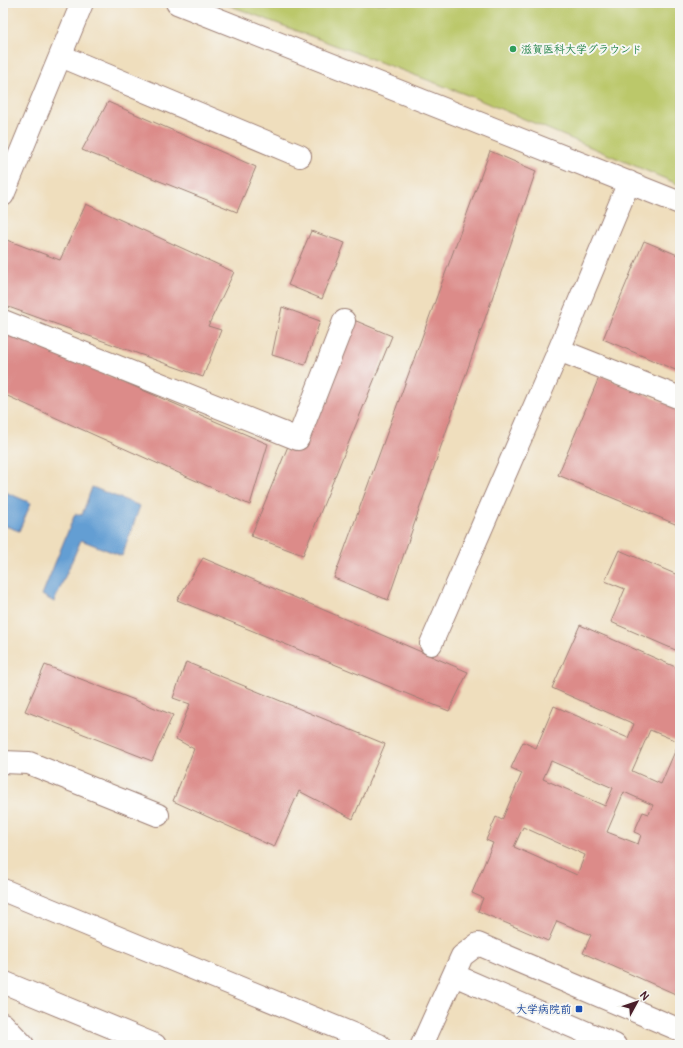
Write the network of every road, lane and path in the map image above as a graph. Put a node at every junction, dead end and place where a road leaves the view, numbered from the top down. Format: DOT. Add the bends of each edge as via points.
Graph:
graph roads {
  1 [pos="82,3"];
  2 [pos="177,3"];
  3 [pos="60,56"];
  4 [pos="300,156"];
  5 [pos="629,182"];
  6 [pos="3,195"];
  7 [pos="680,203"];
  8 [pos="3,320"];
  9 [pos="344,321"];
  10 [pos="559,350"];
  11 [pos="680,398"];
  12 [pos="431,644"];
  13 [pos="3,762"];
  14 [pos="158,815"];
  15 [pos="3,890"];
  16 [pos="454,975"];
  17 [pos="3,982"];
  18 [pos="3,1024"];
  19 [pos="680,1030"];
  20 [pos="23,1045"];
  21 [pos="155,1045"];
  22 [pos="379,1045"];
  23 [pos="422,1045"];
  24 [pos="615,1045"];
  1 -- 3 [label="street"];
  2 -- 5 [label="street"];
  3 -- 4 [label="street"];
  3 -- 6 [label="street"];
  5 -- 7 [label="street"];
  5 -- 10 [label="street"];
  8 -- 9 [label="street" via="298,440"];
  10 -- 11 [label="street"];
  10 -- 12 [label="street"];
  13 -- 14 [label="street" via="29,763"];
  15 -- 22 [label="street"];
  16 -- 19 [label="street" via="462,956 478,944"];
  16 -- 23 [label="street"];
  16 -- 24 [label="street"];
  17 -- 21 [label="street"];
  18 -- 20 [label="street"];
}
